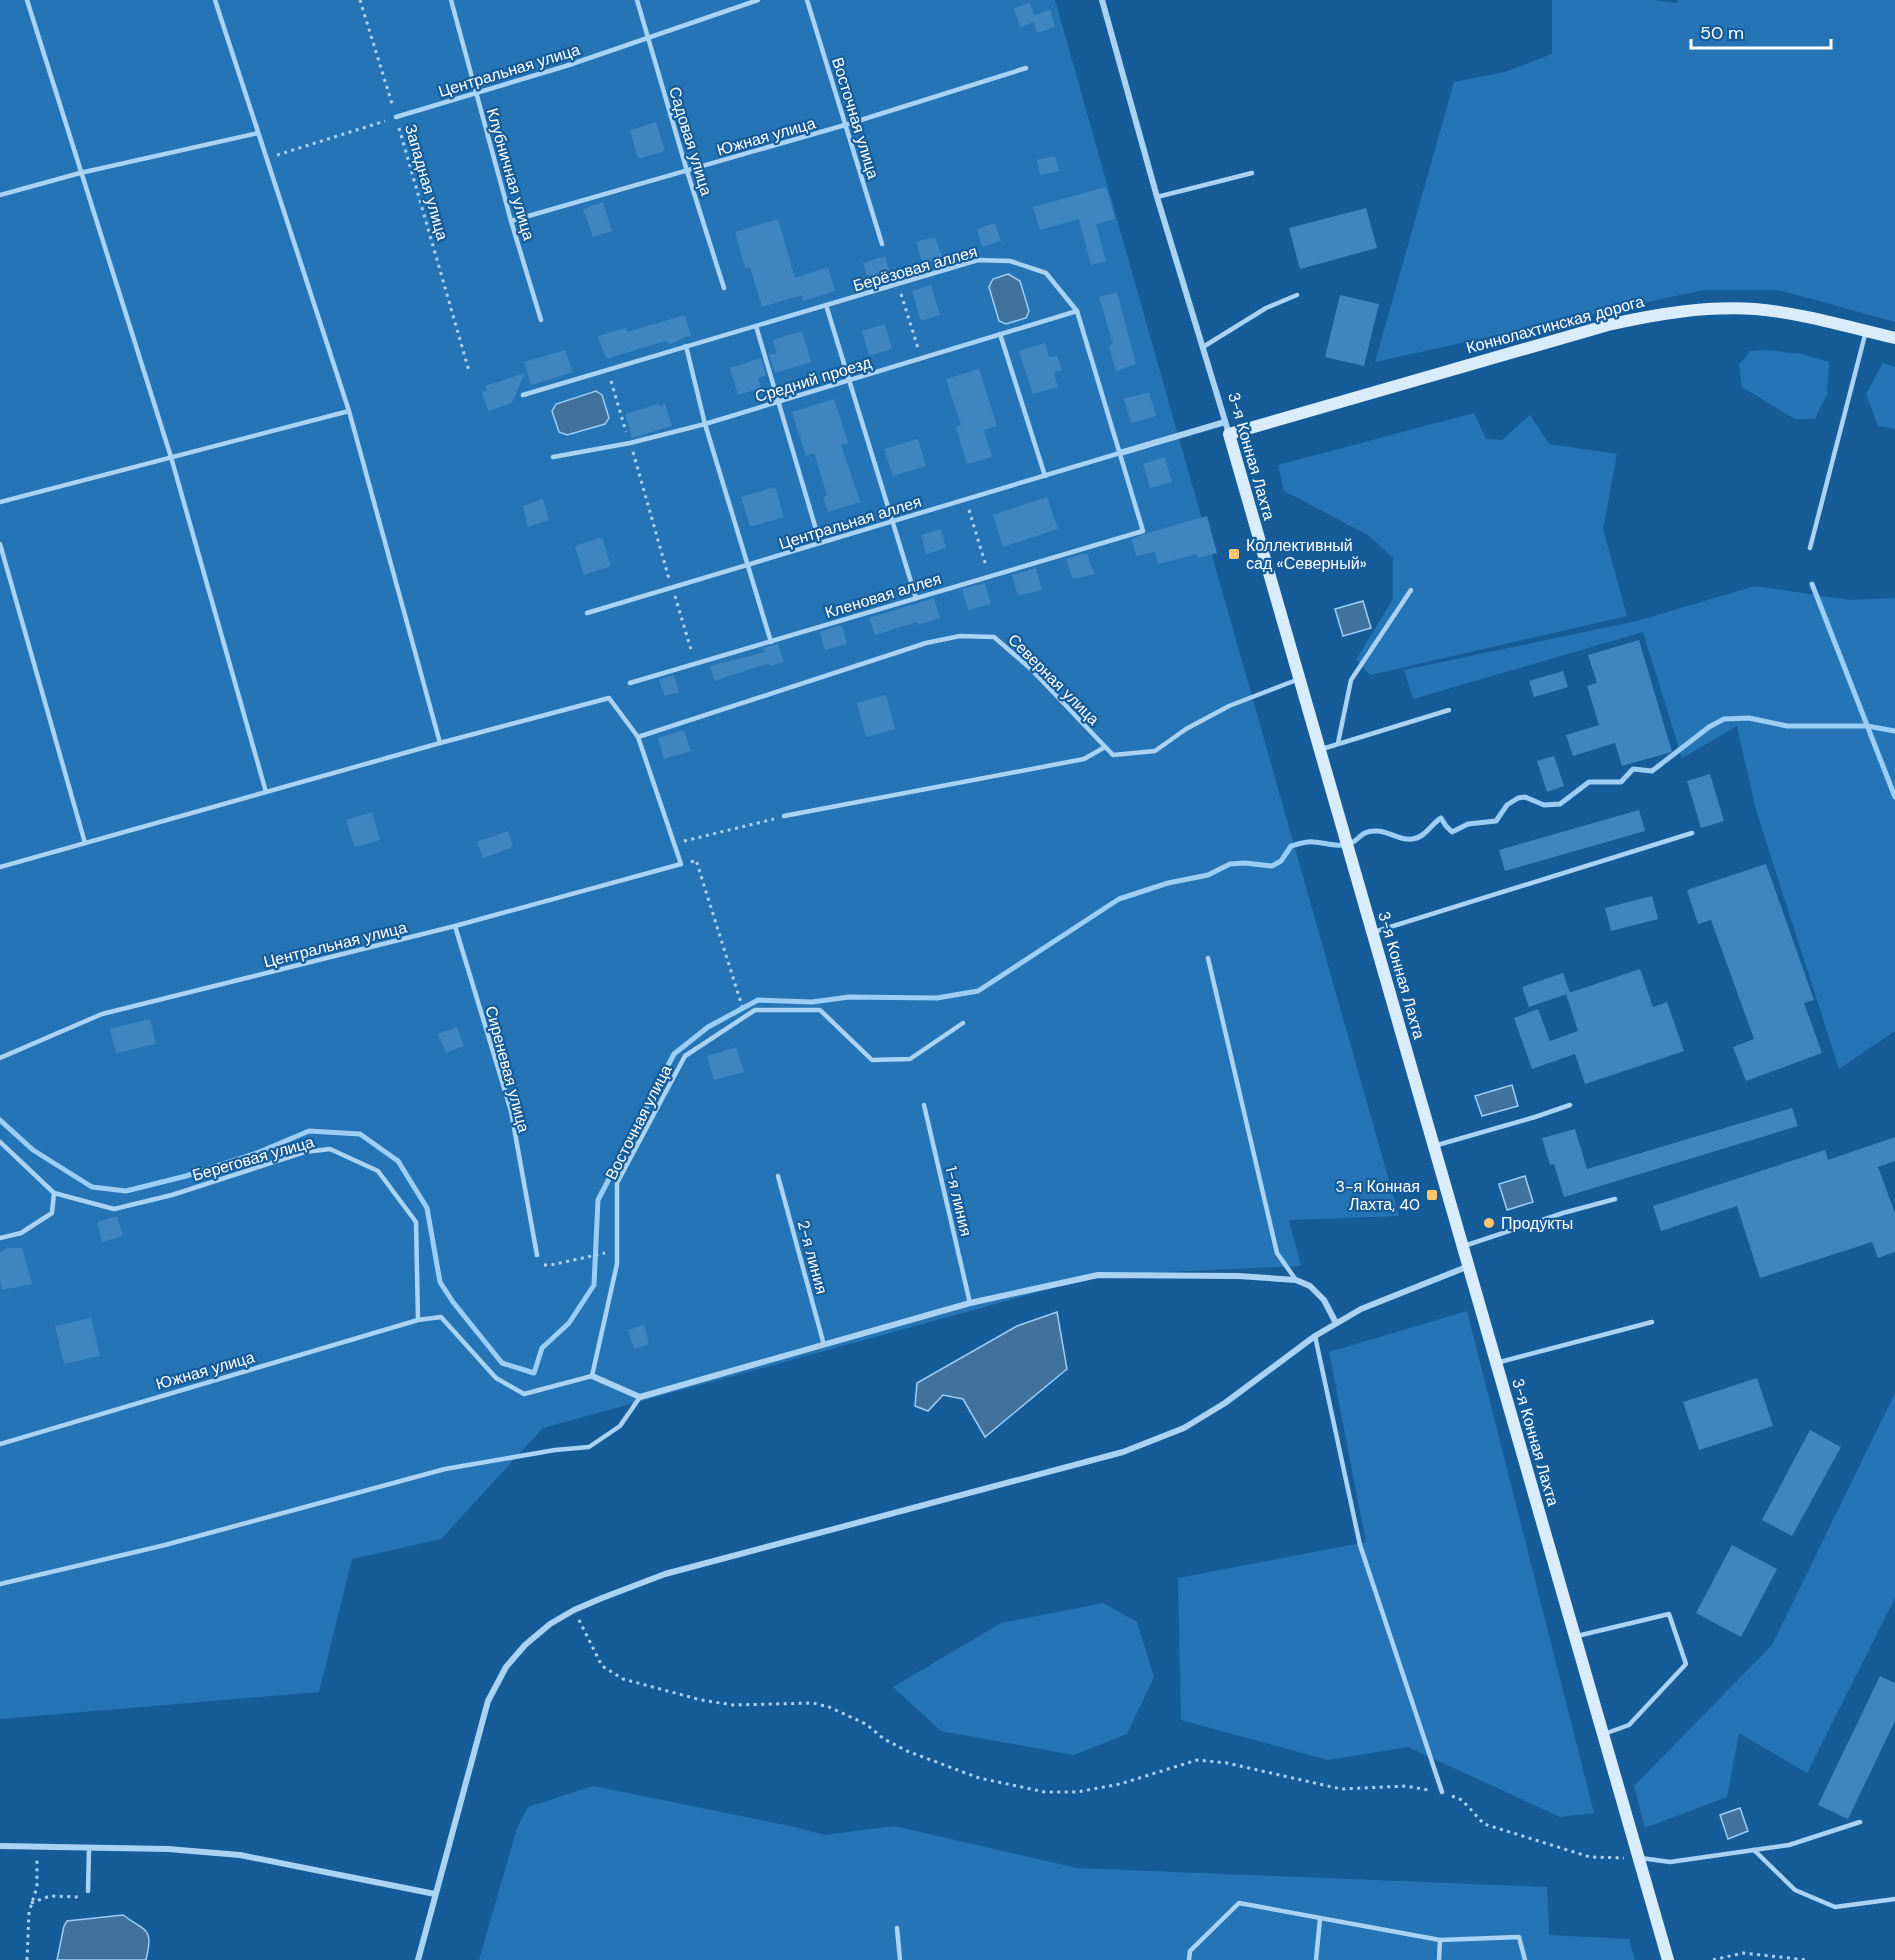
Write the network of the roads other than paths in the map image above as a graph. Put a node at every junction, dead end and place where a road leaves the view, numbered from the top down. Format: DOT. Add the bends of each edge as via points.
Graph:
graph roads {
  1 [pos="27,0"];
  2 [pos="214,0"];
  3 [pos="451,0"];
  4 [pos="637,0"];
  5 [pos="758,0"];
  6 [pos="807,0"];
  7 [pos="1110,0"];
  8 [pos="1102,1"];
  9 [pos="737,3"];
  10 [pos="648,39"];
  11 [pos="1026,68"];
  12 [pos="475,92"];
  13 [pos="396,117"];
  14 [pos="845,125"];
  15 [pos="258,133"];
  16 [pos="687,171"];
  17 [pos="80,173"];
  18 [pos="1252,173"];
  19 [pos="0,195"];
  20 [pos="1157,196"];
  21 [pos="511,221"];
  22 [pos="882,244"];
  23 [pos="724,288"];
  24 [pos="1297,295"];
  25 [pos="826,305"];
  26 [pos="1077,311"];
  27 [pos="541,320"];
  28 [pos="756,326"];
  29 [pos="1866,331"];
  30 [pos="1000,334"];
  31 [pos="1895,338"];
  32 [pos="686,346"];
  33 [pos="1203,347"];
  34 [pos="849,380"];
  35 [pos="523,396"];
  36 [pos="778,402"];
  37 [pos="349,411"];
  38 [pos="705,424"];
  39 [pos="1227,428"];
  40 [pos="1120,453"];
  41 [pos="171,457"];
  42 [pos="553,457"];
  43 [pos="1045,476"];
  44 [pos="0,502"];
  45 [pos="892,521"];
  46 [pos="1143,531"];
  47 [pos="820,543"];
  48 [pos="0,544"];
  49 [pos="1810,548"];
  50 [pos="748,565"];
  51 [pos="1411,590"];
  52 [pos="916,598"];
  53 [pos="587,613"];
  54 [pos="771,642"];
  55 [pos="1299,679"];
  56 [pos="630,683"];
  57 [pos="1449,710"];
  58 [pos="638,737"];
  59 [pos="440,743"];
  60 [pos="1338,743"];
  61 [pos="1105,747"];
  62 [pos="1319,750"];
  63 [pos="266,792"];
  64 [pos="784,816"];
  65 [pos="1692,833"];
  66 [pos="85,843"];
  67 [pos="0,867"];
  68 [pos="455,926"];
  69 [pos="1372,932"];
  70 [pos="1208,958"];
  71 [pos="963,1023"];
  72 [pos="0,1058"];
  73 [pos="924,1105"];
  74 [pos="1570,1105"];
  75 [pos="0,1142"];
  76 [pos="1434,1146"];
  77 [pos="778,1176"];
  78 [pos="54,1193"];
  79 [pos="1615,1198"];
  80 [pos="0,1238"];
  81 [pos="1464,1246"];
  82 [pos="537,1255"];
  83 [pos="1469,1266"];
  84 [pos="1296,1280"];
  85 [pos="970,1303"];
  86 [pos="418,1320"];
  87 [pos="1652,1322"];
  88 [pos="1335,1323"];
  89 [pos="1315,1336"];
  90 [pos="824,1345"];
  91 [pos="1496,1363"];
  92 [pos="592,1376"];
  93 [pos="640,1397"];
  94 [pos="0,1444"];
  95 [pos="0,1584"];
  96 [pos="1574,1637"];
  97 [pos="1603,1735"];
  98 [pos="1442,1792"];
  99 [pos="1860,1822"];
  100 [pos="0,1846"];
  101 [pos="89,1848"];
  102 [pos="1754,1850"];
  103 [pos="1638,1857"];
  104 [pos="88,1891"];
  105 [pos="435,1894"];
  106 [pos="1895,1899"];
  107 [pos="1320,1919"];
  108 [pos="897,1928"];
  109 [pos="1440,1940"];
  110 [pos="418,1960"];
  111 [pos="900,1960"];
  112 [pos="1189,1960"];
  113 [pos="1316,1960"];
  114 [pos="1438,1960"];
  115 [pos="1525,1960"];
  116 [pos="1668,1960"];
  1 -- 17 [label="lane"];
  2 -- 15 [label="lane"];
  3 -- 12 [label="lane, Клубничная улица"];
  4 -- 10 [label="lane, Садовая улица"];
  5 -- 9 [label="lane, Центральная улица"];
  6 -- 14 [label="lane, Восточная улица"];
  7 -- 8 [label="lane"];
  8 -- 20 [label="street, 3-я Конная Лахта"];
  9 -- 10 [label="lane, Центральная улица"];
  10 -- 12 [label="lane, Центральная улица"];
  10 -- 16 [label="lane, Садовая улица"];
  11 -- 14 [label="lane, Южная улица"];
  12 -- 13 [label="lane, Центральная улица"];
  12 -- 21 [label="lane, Клубничная улица"];
  14 -- 16 [label="lane, Южная улица"];
  14 -- 22 [label="lane, Восточная улица"];
  15 -- 17 [label="lane"];
  15 -- 37 [label="lane"];
  16 -- 21 [label="lane, Южная улица"];
  16 -- 23 [label="lane, Садовая улица"];
  17 -- 19 [label="lane"];
  17 -- 41 [label="lane"];
  18 -- 20 [label="lane"];
  20 -- 33 [label="street, 3-я Конная Лахта"];
  21 -- 27 [label="lane, Клубничная улица"];
  24 -- 33 [label="lane" via="1266,308"];
  25 -- 26 [label="lane, Берёзовая аллея" via="978,260 1010,261 1046,273"];
  25 -- 28 [label="lane, Берёзовая аллея"];
  25 -- 34 [label="lane"];
  26 -- 30 [label="lane, Средний проезд"];
  26 -- 40 [label="lane, Берёзовая аллея"];
  28 -- 32 [label="lane, Берёзовая аллея"];
  28 -- 36 [label="lane"];
  29 -- 31 [label="main road, Коннолахтинская дорога"];
  29 -- 39 [label="main road, Коннолахтинская дорога" via="1755,309 1706,308 1656,314"];
  29 -- 49 [label="lane"];
  30 -- 34 [label="lane, Средний проезд"];
  30 -- 43 [label="lane"];
  32 -- 35 [label="lane, Берёзовая аллея"];
  32 -- 38 [label="lane"];
  33 -- 39 [label="street, 3-я Конная Лахта"];
  34 -- 36 [label="lane, Средний проезд"];
  34 -- 45 [label="lane"];
  36 -- 38 [label="lane, Средний проезд"];
  36 -- 47 [label="lane"];
  37 -- 41 [label="lane"];
  37 -- 59 [label="lane"];
  38 -- 42 [label="lane, Средний проезд"];
  38 -- 50 [label="lane"];
  39 -- 40 [label="street"];
  39 -- 55 [label="main road, 3-я Конная Лахта"];
  40 -- 43 [label="lane, Центральная аллея"];
  40 -- 46 [label="lane, Берёзовая аллея"];
  41 -- 44 [label="lane"];
  41 -- 63 [label="lane"];
  43 -- 45 [label="lane, Центральная аллея"];
  45 -- 47 [label="lane, Центральная аллея"];
  45 -- 52 [label="lane"];
  46 -- 52 [label="lane, Кленовая аллея"];
  47 -- 50 [label="lane, Центральная аллея"];
  48 -- 66 [label="lane"];
  50 -- 53 [label="lane, Центральная аллея"];
  50 -- 54 [label="lane"];
  51 -- 60 [label="lane" via="1351,680"];
  52 -- 54 [label="lane, Кленовая аллея"];
  54 -- 56 [label="lane, Кленовая аллея"];
  55 -- 61 [label="lane, Северная улица" via="1229,706 1155,751 1113,755"];
  55 -- 62 [label="main road, 3-я Конная Лахта"];
  57 -- 60 [label="lane"];
  58 -- 59 [label="lane" via="609,698"];
  58 -- 61 [label="lane, Северная улица" via="960,636 994,637 1031,669"];
  58 -- 68 [label="lane, Центральная улица" via="681,864"];
  59 -- 63 [label="lane"];
  60 -- 62 [label="lane"];
  61 -- 64 [label="lane" via="1084,759"];
  62 -- 69 [label="main road, 3-я Конная Лахта"];
  63 -- 66 [label="lane"];
  65 -- 69 [label="lane"];
  66 -- 67 [label="lane"];
  68 -- 72 [label="lane, Центральная улица" via="102,1014"];
  68 -- 82 [label="lane, Сиреневая улица" via="510,1111"];
  69 -- 76 [label="main road, 3-я Конная Лахта"];
  70 -- 84 [label="lane" via="1276,1253"];
  71 -- 92 [label="lane, Восточная улица" via="910,1059 872,1060 820,1010 755,1010 685,1056 617,1183 617,1264"];
  73 -- 85 [label="lane, 1-я линия"];
  74 -- 76 [label="lane"];
  75 -- 78 [label="lane, Береговая улица"];
  76 -- 81 [label="main road, 3-я Конная Лахта"];
  77 -- 90 [label="lane, 2-я линия"];
  78 -- 80 [label="lane" via="52,1213 21,1233"];
  78 -- 86 [label="lane, Береговая улица" via="114,1209 172,1195 305,1152 330,1149 378,1171 416,1222"];
  79 -- 81 [label="lane"];
  81 -- 83 [label="main road, 3-я Конная Лахта"];
  83 -- 88 [label="street"];
  83 -- 91 [label="main road, 3-я Конная Лахта"];
  84 -- 85 [label="street" via="1098,1275"];
  84 -- 88 [label="street" via="1310,1286 1324,1300"];
  85 -- 90 [label="street"];
  86 -- 92 [label="lane" via="441,1317 496,1378 524,1394"];
  86 -- 94 [label="lane, Южная улица"];
  87 -- 91 [label="lane"];
  88 -- 89 [label="street"];
  89 -- 98 [label="lane" via="1360,1545"];
  89 -- 105 [label="street" via="1225,1403 1184,1428 1123,1452 665,1574 574,1610 550,1624 506,1667 488,1701"];
  90 -- 93 [label="street"];
  91 -- 96 [label="main road, 3-я Конная Лахта"];
  92 -- 93 [label="street"];
  93 -- 95 [label="lane" via="620,1426 590,1448 445,1468 165,1545"];
  96 -- 97 [label="main road, 3-я Конная Лахта"];
  96 -- 97 [label="lane" via="1669,1614 1686,1664 1629,1725"];
  97 -- 103 [label="main road, 3-я Конная Лахта"];
  99 -- 102 [label="lane" via="1789,1845"];
  100 -- 101 [label="street"];
  101 -- 104 [label="lane"];
  101 -- 105 [label="street" via="240,1855"];
  102 -- 103 [label="lane" via="1670,1862"];
  102 -- 106 [label="lane" via="1796,1890 1835,1907"];
  103 -- 116 [label="main road, 3-я Конная Лахта"];
  105 -- 110 [label="street"];
  107 -- 109 [label="lane"];
  107 -- 112 [label="lane" via="1239,1903 1190,1951"];
  107 -- 113 [label="lane"];
  108 -- 111 [label="lane"];
  109 -- 114 [label="lane"];
  109 -- 115 [label="lane" via="1519,1937"];
}
